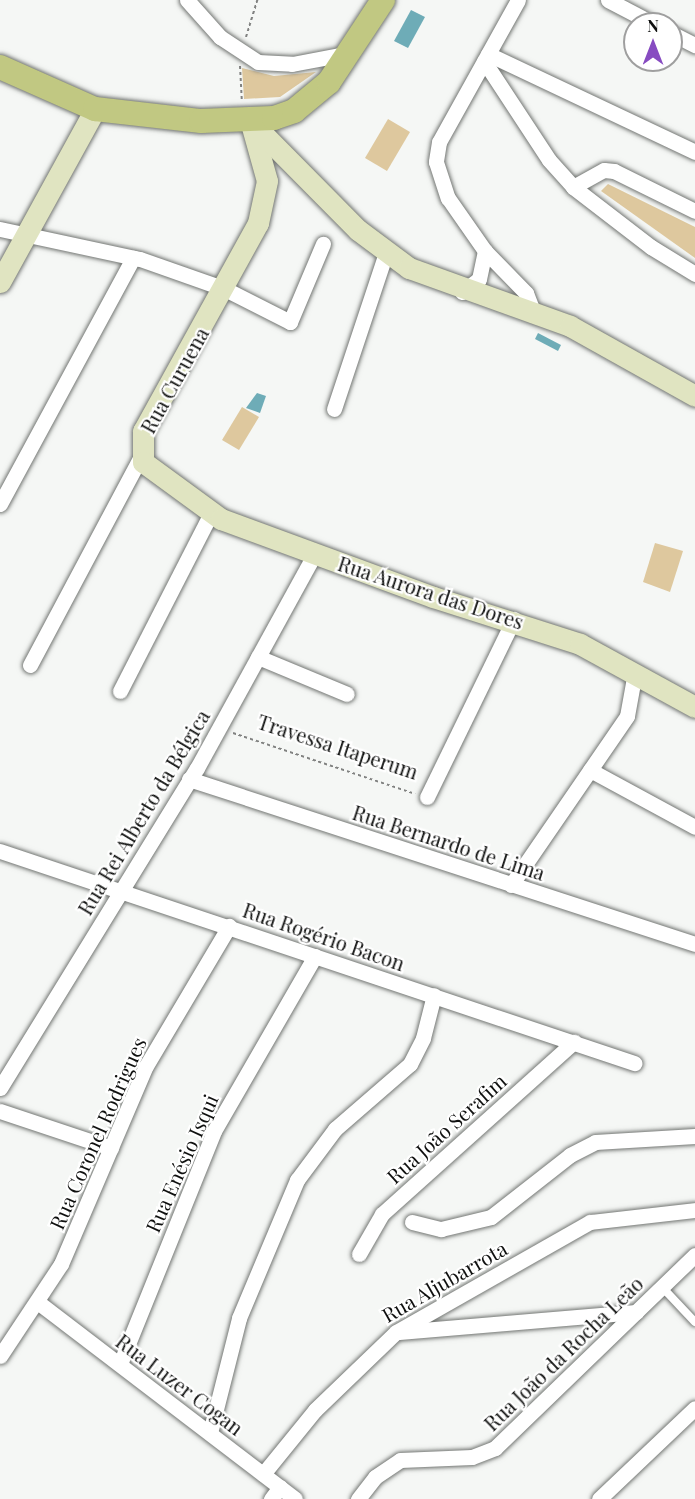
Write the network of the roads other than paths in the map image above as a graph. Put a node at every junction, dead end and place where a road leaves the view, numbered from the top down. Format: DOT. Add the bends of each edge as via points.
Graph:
graph roads {
  1 [pos="187,0"];
  2 [pos="383,0"];
  3 [pos="518,0"];
  4 [pos="608,0"];
  5 [pos="631,12"];
  6 [pos="352,52"];
  7 [pos="486,57"];
  8 [pos="0,67"];
  9 [pos="95,109"];
  10 [pos="250,120"];
  11 [pos="695,152"];
  12 [pos="298,174"];
  13 [pos="267,181"];
  14 [pos="573,187"];
  15 [pos="695,211"];
  16 [pos="0,229"];
  17 [pos="25,236"];
  18 [pos="323,244"];
  19 [pos="485,251"];
  20 [pos="386,254"];
  21 [pos="133,258"];
  22 [pos="695,274"];
  23 [pos="0,282"];
  24 [pos="225,289"];
  25 [pos="462,292"];
  26 [pos="532,311"];
  27 [pos="695,396"];
  28 [pos="334,409"];
  29 [pos="141,456"];
  30 [pos="0,504"];
  31 [pos="211,513"];
  32 [pos="315,553"];
  33 [pos="514,619"];
  34 [pos="258,657"];
  35 [pos="30,665"];
  36 [pos="635,672"];
  37 [pos="120,691"];
  38 [pos="347,694"];
  39 [pos="695,707"];
  40 [pos="590,770"];
  41 [pos="189,779"];
  42 [pos="427,798"];
  43 [pos="695,827"];
  44 [pos="0,851"];
  45 [pos="511,885"];
  46 [pos="121,889"];
  47 [pos="229,926"];
  48 [pos="695,944"];
  49 [pos="315,956"];
  50 [pos="434,995"];
  51 [pos="574,1042"];
  52 [pos="633,1063"];
  53 [pos="0,1088"];
  54 [pos="0,1111"];
  55 [pos="695,1136"];
  56 [pos="111,1148"];
  57 [pos="695,1210"];
  58 [pos="412,1222"];
  59 [pos="359,1254"];
  60 [pos="695,1255"];
  61 [pos="662,1287"];
  62 [pos="39,1303"];
  63 [pos="636,1312"];
  64 [pos="695,1322"];
  65 [pos="396,1332"];
  66 [pos="0,1356"];
  67 [pos="120,1364"];
  68 [pos="695,1407"];
  69 [pos="210,1433"];
  70 [pos="263,1474"];
  71 [pos="276,1493"];
  72 [pos="295,1499"];
  73 [pos="358,1499"];
  74 [pos="598,1499"];
  1 -- 6 [label="street" via="220,37 258,62 292,64"];
  2 -- 6 [label="main road"];
  3 -- 7 [label="street"];
  4 -- 5 [label="street"];
  6 -- 10 [label="main road" via="294,111"];
  7 -- 11 [label="street"];
  7 -- 14 [label="street" via="549,160"];
  7 -- 19 [label="street" via="439,142 436,162 448,198"];
  8 -- 9 [label="main road"];
  9 -- 10 [label="main road"];
  9 -- 17 [label="main road"];
  10 -- 12 [label="main road"];
  10 -- 13 [label="main road, Rua Curuena"];
  12 -- 13 [label="main road" via="280,173"];
  12 -- 20 [label="main road"];
  13 -- 24 [label="main road, Rua Curuena" via="258,224"];
  14 -- 15 [label="street" via="604,170 614,171"];
  14 -- 22 [label="street" via="651,247"];
  16 -- 17 [label="street"];
  17 -- 21 [label="street"];
  17 -- 23 [label="main road"];
  18 -- 24 [label="street" via="290,322"];
  19 -- 25 [label="street" via="479,279"];
  19 -- 26 [label="street" via="526,293"];
  20 -- 25 [label="main road"];
  20 -- 28 [label="street"];
  21 -- 24 [label="street"];
  21 -- 30 [label="street"];
  24 -- 29 [label="main road, Rua Curuena" via="146,425"];
  25 -- 26 [label="main road"];
  26 -- 27 [label="main road" via="570,326"];
  29 -- 31 [label="main road, Rua Aurora das Dores" via="151,470"];
  29 -- 35 [label="street, Rua Curuena"];
  31 -- 32 [label="main road, Rua Aurora das Dores"];
  31 -- 37 [label="street"];
  32 -- 33 [label="main road, Rua Aurora das Dores" via="433,597"];
  32 -- 34 [label="street, Rua Rei Alberto da Bélgica"];
  33 -- 36 [label="main road, Rua Aurora das Dores" via="608,655"];
  33 -- 42 [label="street, Travessa Itaperum"];
  34 -- 38 [label="street"];
  34 -- 41 [label="street, Rua Rei Alberto da Bélgica"];
  36 -- 39 [label="main road, Rua Aurora das Dores"];
  36 -- 40 [label="street" via="627,716"];
  40 -- 43 [label="street"];
  40 -- 45 [label="street"];
  41 -- 45 [label="street, Rua Bernardo de Lima"];
  41 -- 46 [label="street, Rua Rei Alberto da Bélgica"];
  44 -- 46 [label="street, Rua Rogério Bacon"];
  45 -- 48 [label="street, Rua Bernardo de Lima"];
  46 -- 47 [label="street, Rua Rogério Bacon"];
  46 -- 53 [label="street, Rua Rei Alberto da Bélgica"];
  47 -- 49 [label="street, Rua Rogério Bacon"];
  47 -- 56 [label="street, Rua Coronel Rodrigues" via="146,1066"];
  49 -- 50 [label="street, Rua Rogério Bacon"];
  49 -- 67 [label="street, Rua Enésio Isqui" via="214,1131"];
  50 -- 51 [label="street, Rua Rogério Bacon"];
  50 -- 69 [label="street" via="423,1038 410,1064 335,1129 297,1180 239,1318"];
  51 -- 52 [label="street, Rua Rogério Bacon"];
  51 -- 59 [label="street, Rua João Serafim" via="382,1214"];
  54 -- 56 [label="street"];
  55 -- 58 [label="street" via="596,1142 570,1155 491,1217 441,1229"];
  56 -- 62 [label="street, Rua Coronel Rodrigues"];
  57 -- 65 [label="street, Rua Aljubarrota" via="590,1222"];
  60 -- 61 [label="street, Rua João da Rocha Leão"];
  61 -- 63 [label="street, Rua João da Rocha Leão"];
  61 -- 64 [label="lane"];
  62 -- 66 [label="street, Rua Coronel Rodrigues"];
  62 -- 67 [label="street, Rua Luzer Cogan"];
  63 -- 65 [label="street"];
  63 -- 73 [label="street, Rua João da Rocha Leão" via="495,1448 472,1457 400,1460 375,1476"];
  65 -- 70 [label="street, Rua Aljubarrota" via="315,1410"];
  67 -- 69 [label="street, Rua Luzer Cogan"];
  68 -- 74 [label="street"];
  69 -- 70 [label="street, Rua Luzer Cogan"];
  70 -- 71 [label="street, Rua Luzer Cogan"];
  71 -- 72 [label="street, Rua Luzer Cogan"];
}
